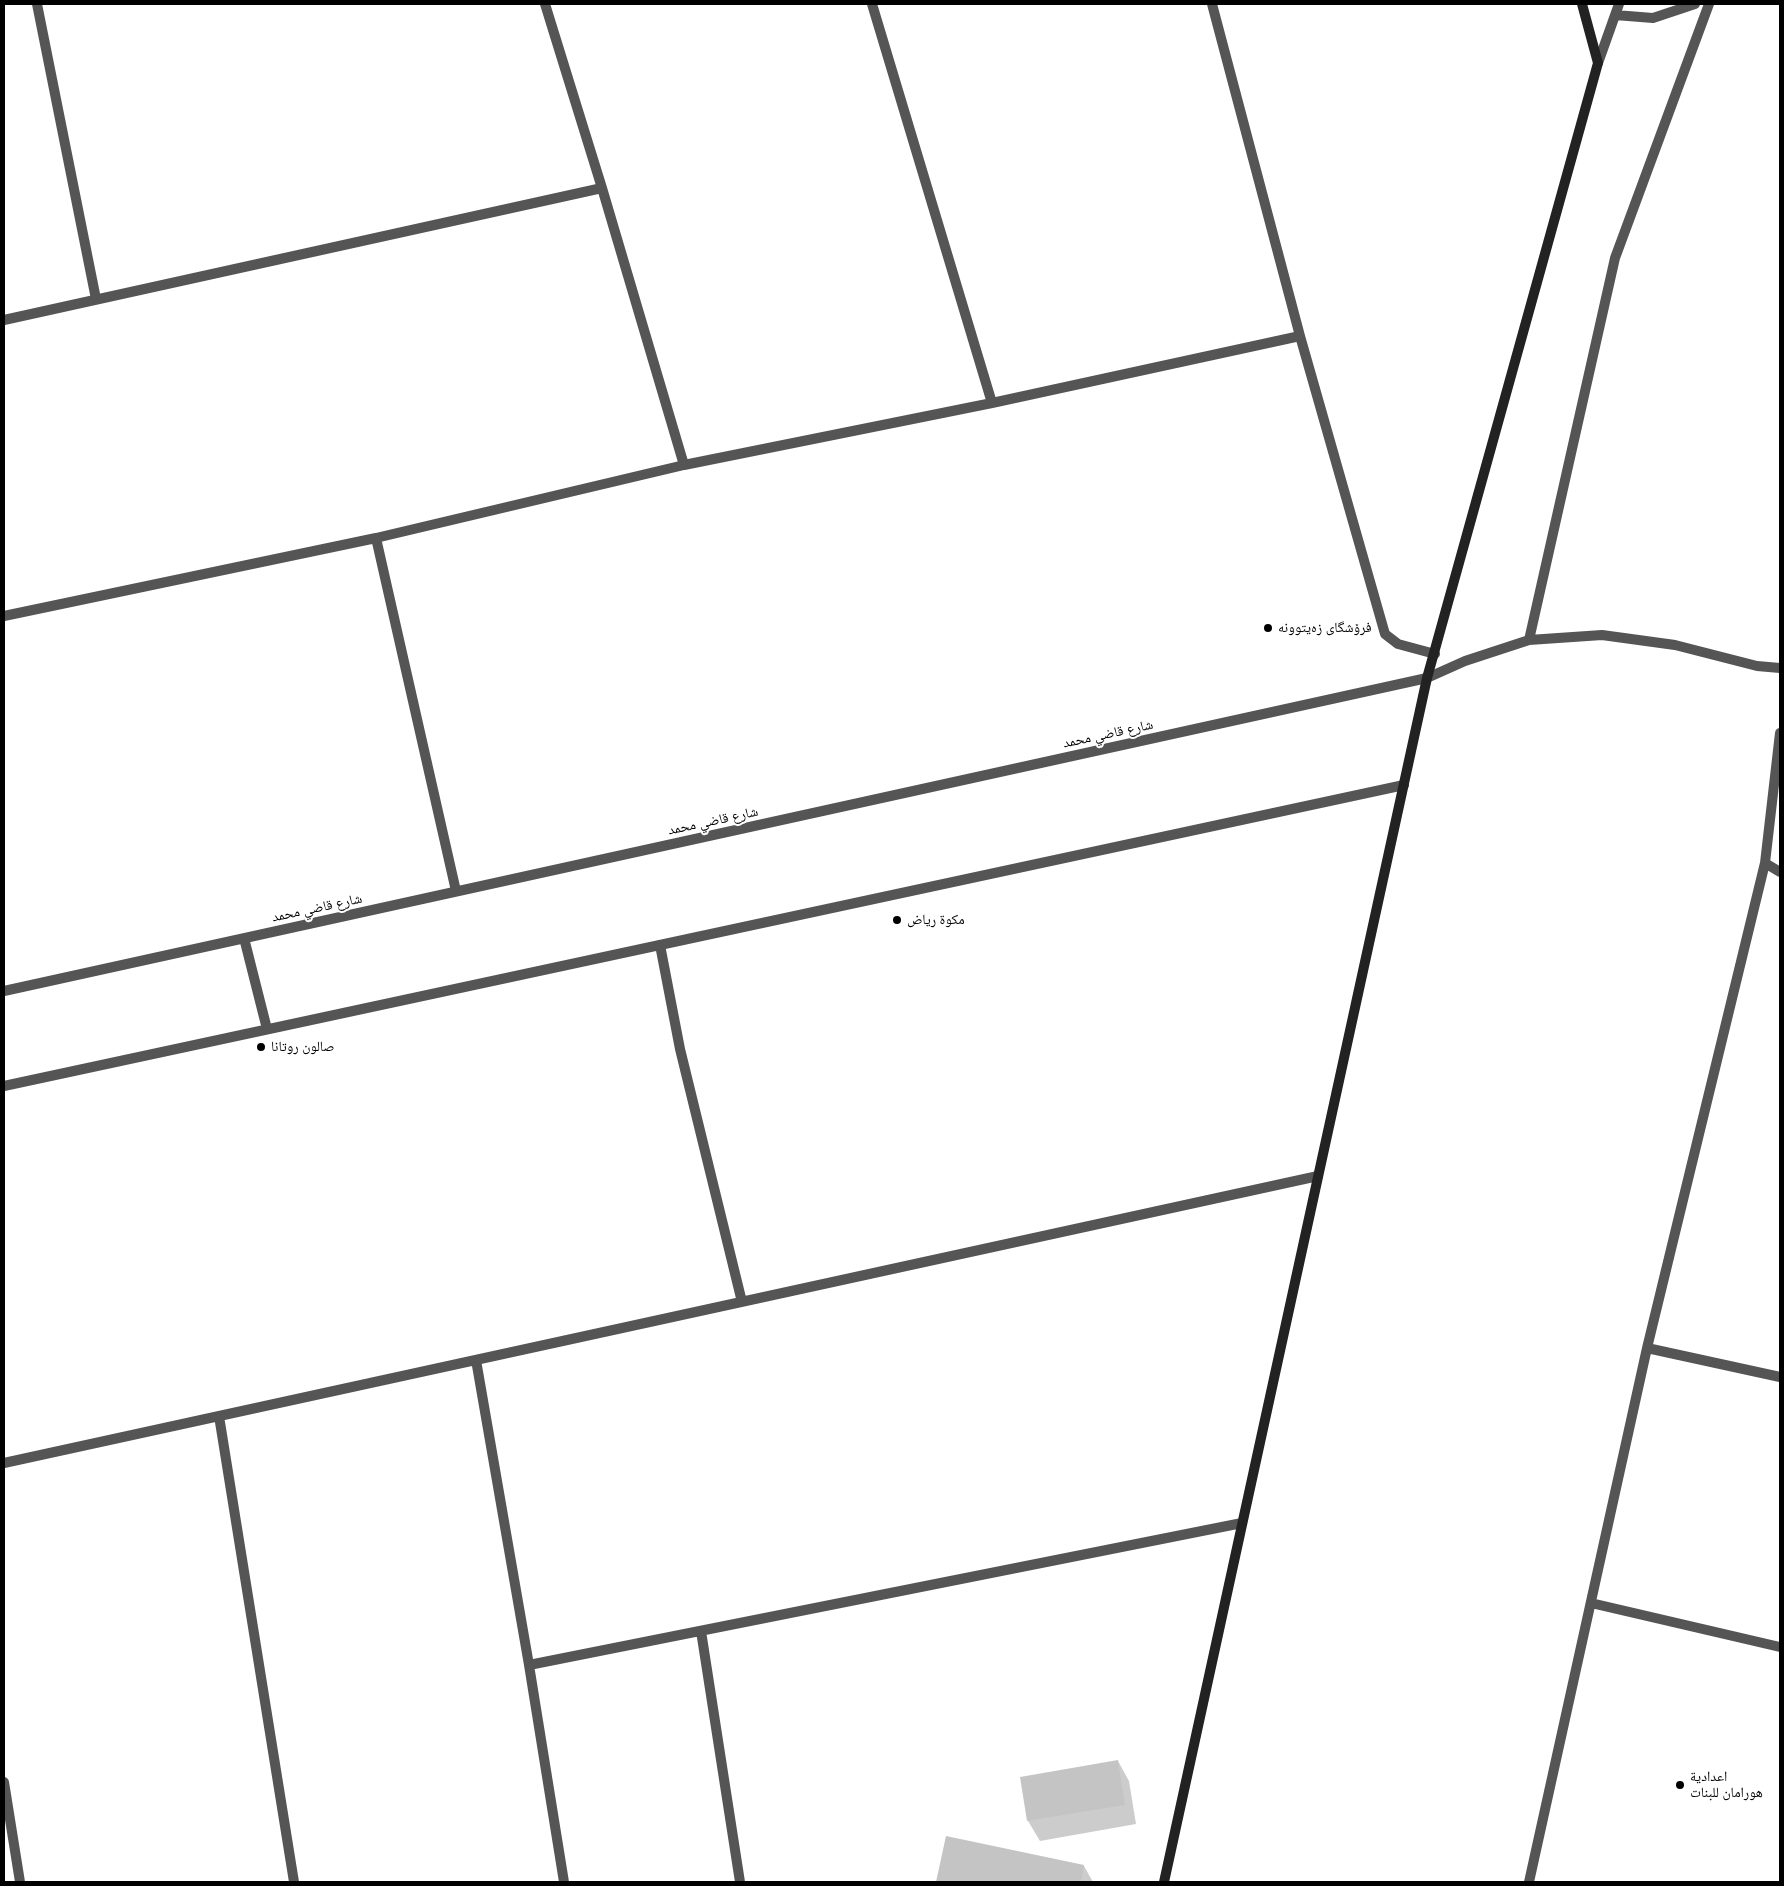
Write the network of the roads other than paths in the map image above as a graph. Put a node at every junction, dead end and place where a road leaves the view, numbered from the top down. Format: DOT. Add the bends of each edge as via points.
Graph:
graph roads {
  1 [pos="37,4"];
  2 [pos="545,4"];
  3 [pos="872,4"];
  4 [pos="1212,4"];
  5 [pos="1582,4"];
  6 [pos="1619,4"];
  7 [pos="1695,4"];
  8 [pos="1709,4"];
  9 [pos="1615,15"];
  10 [pos="1598,63"];
  11 [pos="602,188"];
  12 [pos="96,299"];
  13 [pos="4,320"];
  14 [pos="1300,336"];
  15 [pos="992,403"];
  16 [pos="684,465"];
  17 [pos="376,538"];
  18 [pos="4,616"];
  19 [pos="1528,640"];
  20 [pos="1435,654"];
  21 [pos="1780,668"];
  22 [pos="1427,678"];
  23 [pos="1780,733"];
  24 [pos="1404,786"];
  25 [pos="1765,862"];
  26 [pos="1780,872"];
  27 [pos="456,891"];
  28 [pos="244,938"];
  29 [pos="660,945"];
  30 [pos="4,991"];
  31 [pos="267,1029"];
  32 [pos="4,1086"];
  33 [pos="1318,1176"];
  34 [pos="742,1302"];
  35 [pos="1647,1348"];
  36 [pos="476,1360"];
  37 [pos="1780,1377"];
  38 [pos="219,1416"];
  39 [pos="4,1463"];
  40 [pos="1242,1523"];
  41 [pos="1591,1602"];
  42 [pos="700,1631"];
  43 [pos="1780,1647"];
  44 [pos="529,1665"];
  45 [pos="4,1782"];
  46 [pos="20,1882"];
  47 [pos="294,1882"];
  48 [pos="564,1882"];
  49 [pos="740,1882"];
  50 [pos="1164,1882"];
  51 [pos="1529,1882"];
  1 -- 12 [label="street"];
  2 -- 11 [label="street"];
  3 -- 15 [label="street"];
  4 -- 14 [label="street"];
  5 -- 10 [label="main road"];
  6 -- 9 [label="street"];
  7 -- 9 [label="street" via="1653,18"];
  8 -- 19 [label="street" via="1615,258"];
  9 -- 10 [label="street"];
  10 -- 20 [label="main road"];
  11 -- 12 [label="street"];
  11 -- 16 [label="street"];
  12 -- 13 [label="street"];
  14 -- 15 [label="street"];
  14 -- 20 [label="street" via="1385,634 1398,644"];
  15 -- 16 [label="street"];
  16 -- 17 [label="street"];
  17 -- 18 [label="street"];
  17 -- 27 [label="street"];
  19 -- 21 [label="street, شارع قاضي محمد" via="1602,635 1675,645 1757,666"];
  19 -- 22 [label="street, شارع قاضي محمد" via="1465,661"];
  20 -- 22 [label="main road"];
  22 -- 24 [label="main road"];
  22 -- 27 [label="street, شارع قاضي محمد"];
  23 -- 25 [label="street"];
  24 -- 29 [label="street"];
  24 -- 33 [label="main road"];
  25 -- 26 [label="street"];
  25 -- 35 [label="street"];
  27 -- 28 [label="street, شارع قاضي محمد"];
  28 -- 30 [label="street, شارع قاضي محمد"];
  28 -- 31 [label="street"];
  29 -- 31 [label="street"];
  29 -- 34 [label="street" via="680,1049"];
  31 -- 32 [label="street"];
  33 -- 34 [label="street"];
  33 -- 40 [label="main road"];
  34 -- 36 [label="street"];
  35 -- 37 [label="street"];
  35 -- 41 [label="street"];
  36 -- 38 [label="street"];
  36 -- 44 [label="street"];
  38 -- 39 [label="street"];
  38 -- 47 [label="street"];
  40 -- 42 [label="street"];
  40 -- 50 [label="main road"];
  41 -- 43 [label="street"];
  41 -- 51 [label="street"];
  42 -- 44 [label="street"];
  42 -- 49 [label="street"];
  44 -- 48 [label="street"];
  45 -- 46 [label="street"];
}
